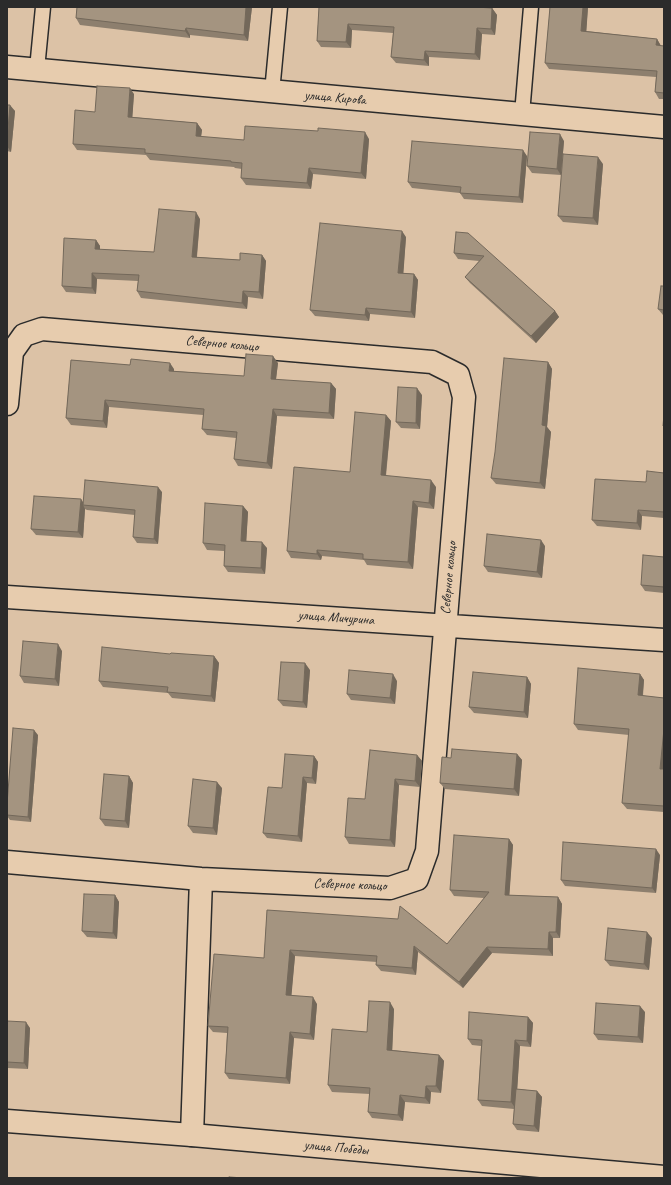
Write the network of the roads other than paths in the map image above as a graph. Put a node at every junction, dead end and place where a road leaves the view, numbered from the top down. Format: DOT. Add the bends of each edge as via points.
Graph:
graph roads {
  1 [pos="43,7"];
  2 [pos="280,7"];
  3 [pos="531,7"];
  4 [pos="7,67"];
  5 [pos="37,69"];
  6 [pos="272,92"];
  7 [pos="522,114"];
  8 [pos="664,127"];
  9 [pos="7,404"];
  10 [pos="7,597"];
  11 [pos="445,625"];
  12 [pos="664,640"];
  13 [pos="7,862"];
  14 [pos="201,879"];
  15 [pos="7,1121"];
  16 [pos="192,1135"];
  17 [pos="664,1177"];
  1 -- 5 [label="lane"];
  2 -- 6 [label="lane"];
  3 -- 7 [label="lane"];
  4 -- 5 [label="street, улица Кирова"];
  5 -- 6 [label="street, улица Кирова"];
  6 -- 7 [label="street, улица Кирова"];
  7 -- 8 [label="street, улица Кирова"];
  9 -- 11 [label="street, Северное кольцо" via="12,352 24,335 42,329 432,362 458,375 464,397"];
  10 -- 11 [label="street, улица Мичурина"];
  11 -- 12 [label="street, улица Мичурина"];
  11 -- 14 [label="street, Северное кольцо" via="427,851 417,879 390,888"];
  13 -- 14 [label="street, Северное кольцо"];
  14 -- 16 [label="street"];
  15 -- 16 [label="street, улица Победы"];
  16 -- 17 [label="street, улица Победы"];
}
